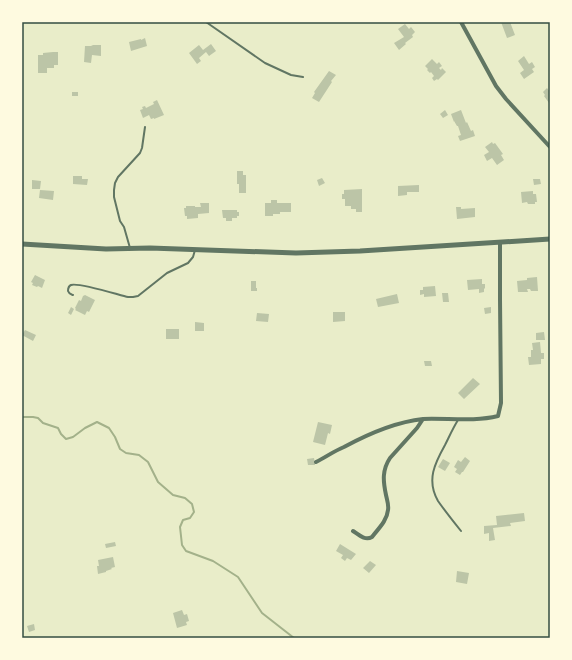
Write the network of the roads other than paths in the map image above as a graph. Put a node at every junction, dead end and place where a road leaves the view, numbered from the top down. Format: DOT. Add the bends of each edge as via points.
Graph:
graph roads {
  1 [pos="206,22"];
  2 [pos="461,22"];
  3 [pos="303,77"];
  4 [pos="145,127"];
  5 [pos="550,147"];
  6 [pos="550,239"];
  7 [pos="500,242"];
  8 [pos="22,244"];
  9 [pos="130,248"];
  10 [pos="195,250"];
  11 [pos="73,295"];
  12 [pos="423,419"];
  13 [pos="458,419"];
  14 [pos="316,462"];
  15 [pos="353,531"];
  16 [pos="461,531"];
  1 -- 3 [label="lane" via="265,63 291,75"];
  2 -- 5 [label="street" via="496,86"];
  4 -- 9 [label="lane" via="140,153 118,177 114,190 120,221"];
  6 -- 7 [label="street"];
  7 -- 10 [label="street" via="327,253"];
  7 -- 13 [label="street" via="501,406 498,416"];
  8 -- 9 [label="street"];
  9 -- 10 [label="street"];
  10 -- 11 [label="lane" via="188,263 166,274 138,296 128,297 72,285 68,289"];
  12 -- 13 [label="street"];
  12 -- 14 [label="street" via="371,433"];
  12 -- 15 [label="street" via="390,458 384,470 383,484 388,503 385,520 372,537 365,539"];
  13 -- 16 [label="lane" via="436,462 432,480 438,500"];
}
